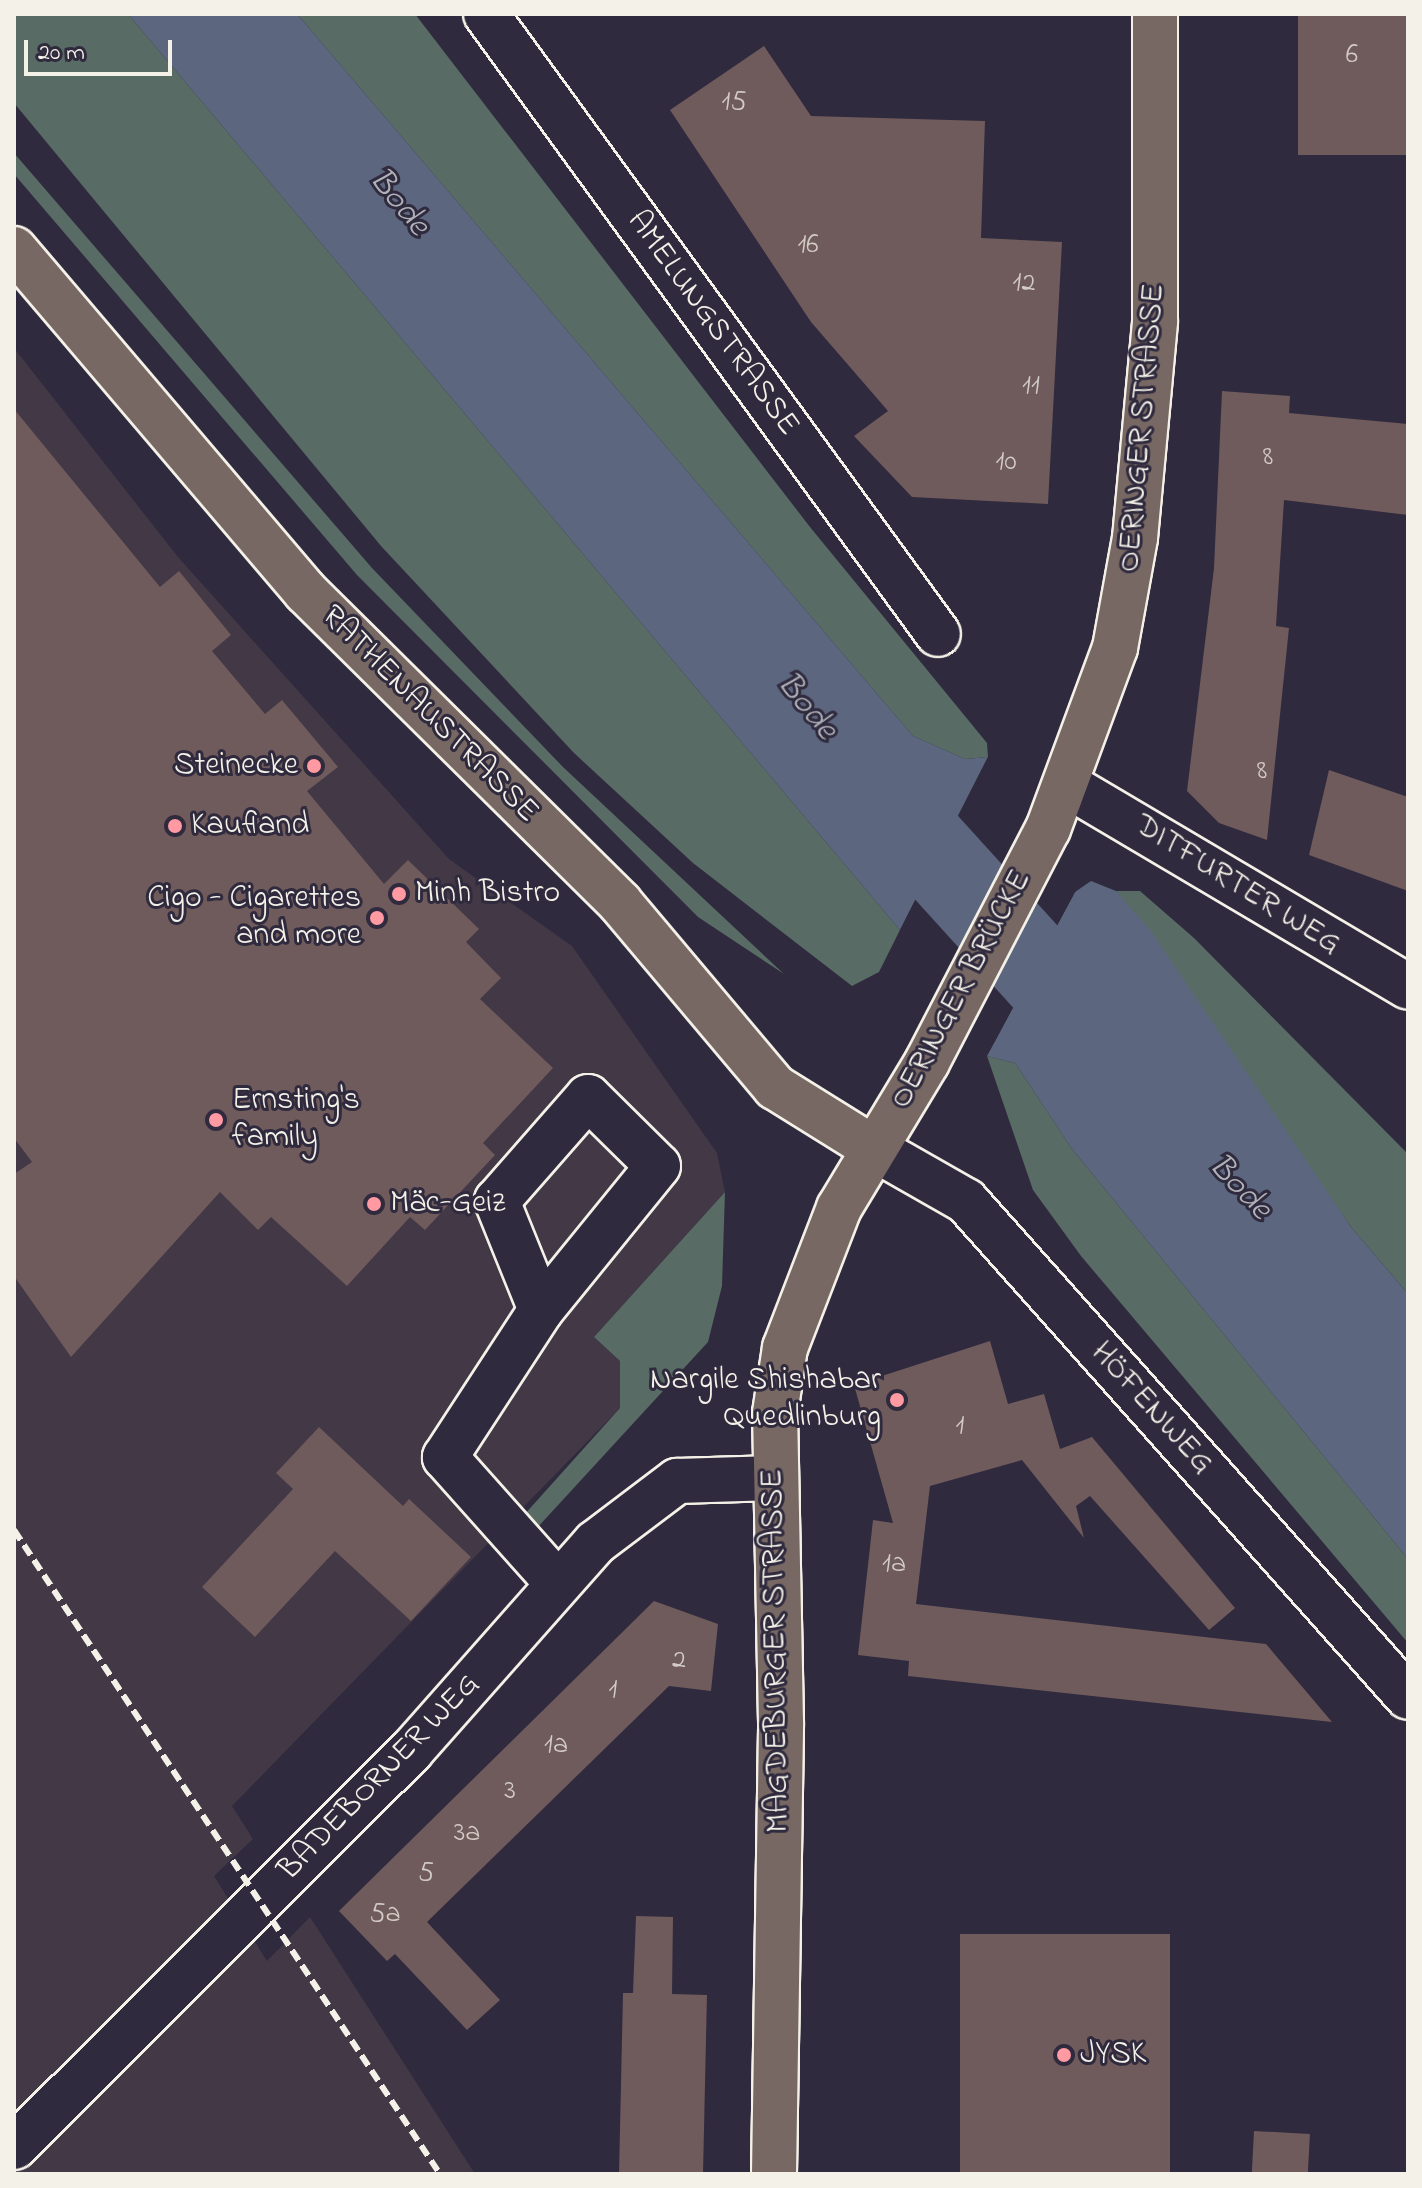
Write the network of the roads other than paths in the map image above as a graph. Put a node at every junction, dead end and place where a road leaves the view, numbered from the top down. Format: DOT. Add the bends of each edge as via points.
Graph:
graph roads {
  1 [pos="486,14"];
  2 [pos="1155,14"];
  3 [pos="14,249"];
  4 [pos="938,634"];
  5 [pos="1067,785"];
  6 [pos="1048,829"];
  7 [pos="1408,987"];
  8 [pos="873,1148"];
  9 [pos="541,1310"];
  10 [pos="775,1478"];
  11 [pos="558,1584"];
  12 [pos="1408,1697"];
  13 [pos="14,2147"];
  14 [pos="774,2174"];
  1 -- 4 [label="street, AMELUNGSTRASSE"];
  2 -- 5 [label="main road, OERINGER STRASSE" via="1159,250 1135,538 1115,648"];
  3 -- 8 [label="main road, RATHENAUSTRASSE" via="306,592 620,903 775,1087"];
  5 -- 6 [label="main road, OERINGER STRASSE"];
  5 -- 7 [label="street, DITFURTER WEG"];
  6 -- 8 [label="main road, OERINGER BRÜCKE" via="948,1024"];
  8 -- 10 [label="main road, MAGDEBURGER STRASSE" via="798,1300 775,1413"];
  8 -- 12 [label="street, HÖFENWEG" via="966,1201"];
  9 -- 11 [label="street" via="445,1457"];
  10 -- 11 [label="street, BADEBORNER WEG" via="677,1481 595,1543"];
  10 -- 14 [label="main road, MAGDEBURGER STRASSE" via="781,1722"];
  11 -- 13 [label="street, BADEBORNER WEG" via="411,1751"];
}
